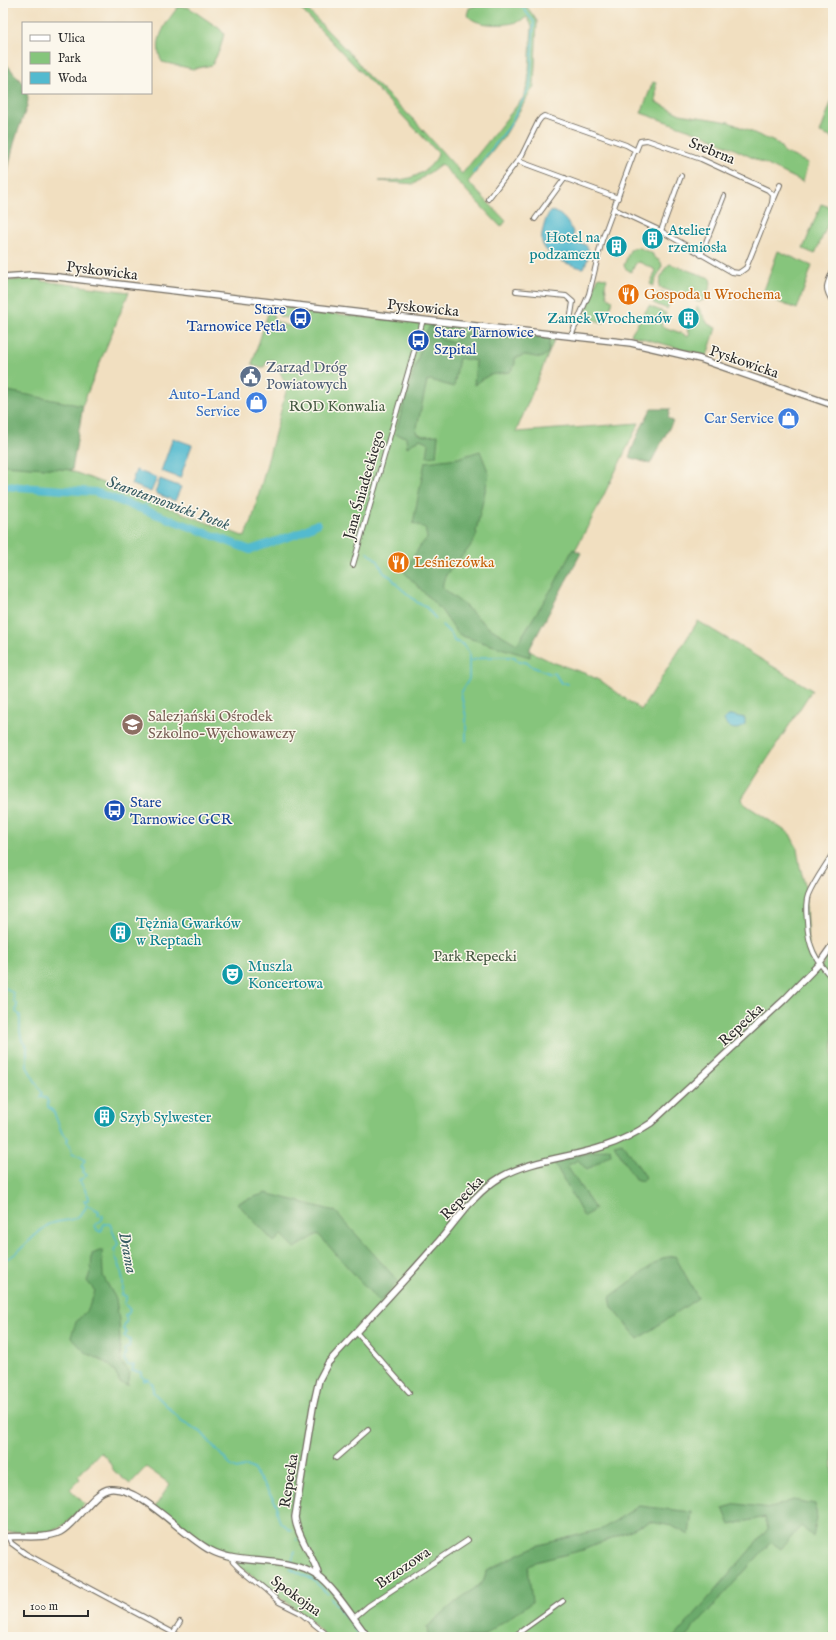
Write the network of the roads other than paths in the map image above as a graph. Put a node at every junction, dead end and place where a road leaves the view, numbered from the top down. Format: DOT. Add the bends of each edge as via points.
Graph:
graph roads {
  1 [pos="635,152"];
  2 [pos="518,161"];
  3 [pos="682,176"];
  4 [pos="565,178"];
  5 [pos="780,186"];
  6 [pos="724,196"];
  7 [pos="618,198"];
  8 [pos="488,199"];
  9 [pos="772,203"];
  10 [pos="614,209"];
  11 [pos="535,219"];
  12 [pos="661,231"];
  13 [pos="701,255"];
  14 [pos="833,270"];
  15 [pos="3,277"];
  16 [pos="516,291"];
  17 [pos="833,302"];
  18 [pos="424,320"];
  19 [pos="576,324"];
  20 [pos="571,336"];
  21 [pos="833,404"];
  22 [pos="353,565"];
  23 [pos="833,853"];
  24 [pos="833,944"];
  25 [pos="819,964"];
  26 [pos="833,979"];
  27 [pos="356,1332"];
  28 [pos="409,1392"];
  29 [pos="368,1430"];
  30 [pos="336,1458"];
  31 [pos="5,1536"];
  32 [pos="468,1540"];
  33 [pos="231,1557"];
  34 [pos="318,1577"];
  35 [pos="563,1601"];
  36 [pos="354,1619"];
  37 [pos="180,1622"];
  38 [pos="831,1632"];
  39 [pos="173,1633"];
  40 [pos="181,1637"];
  41 [pos="330,1637"];
  42 [pos="368,1637"];
  43 [pos="513,1637"];
  44 [pos="827,1637"];
  1 -- 2 [label="street" via="626,145 544,116 538,122"];
  1 -- 7 [label="street, Srebrna"];
  1 -- 9 [label="street, Srebrna" via="640,141 647,140 701,159 768,190 773,195"];
  2 -- 4 [label="street"];
  2 -- 8 [label="street"];
  3 -- 12 [label="street"];
  4 -- 7 [label="street"];
  4 -- 11 [label="street"];
  5 -- 9 [label="street"];
  6 -- 13 [label="street"];
  7 -- 10 [label="street, Srebrna"];
  9 -- 13 [label="street" via="744,271 732,272"];
  10 -- 12 [label="street"];
  10 -- 19 [label="street, Srebrna" via="599,250 589,294"];
  12 -- 13 [label="street"];
  14 -- 17 [label="street" via="826,287"];
  15 -- 18 [label="street, Pyskowicka" via="51,277"];
  16 -- 19 [label="street" via="566,296 573,302 570,321"];
  18 -- 20 [label="street, Pyskowicka"];
  18 -- 22 [label="street, Jana Śniadeckiego"];
  19 -- 20 [label="street, Srebrna"];
  20 -- 21 [label="street, Pyskowicka" via="631,343 687,356"];
  23 -- 25 [label="street" via="808,896 806,908 808,938"];
  24 -- 25 [label="street, Repecka"];
  25 -- 26 [label="street"];
  25 -- 27 [label="street, Repecka" via="750,1033 651,1123 612,1144 534,1164 509,1173 490,1185"];
  27 -- 28 [label="street"];
  27 -- 34 [label="street, Repecka" via="328,1363 319,1380 296,1509 296,1526 318,1569"];
  29 -- 30 [label="street"];
  31 -- 33 [label="street" via="44,1536 59,1532 101,1492 115,1489 140,1498 206,1548"];
  31 -- 39 [label="street" via="26,1554"];
  32 -- 36 [label="street, Brzozowa" via="368,1606"];
  33 -- 34 [label="street" via="295,1566"];
  33 -- 41 [label="street, Spokojna" via="239,1568 279,1602 299,1612"];
  34 -- 36 [label="street" via="331,1589"];
  35 -- 43 [label="street"];
  36 -- 42 [label="street"];
  37 -- 39 [label="street"];
  38 -- 44 [label="street"];
  39 -- 40 [label="street"];
}
